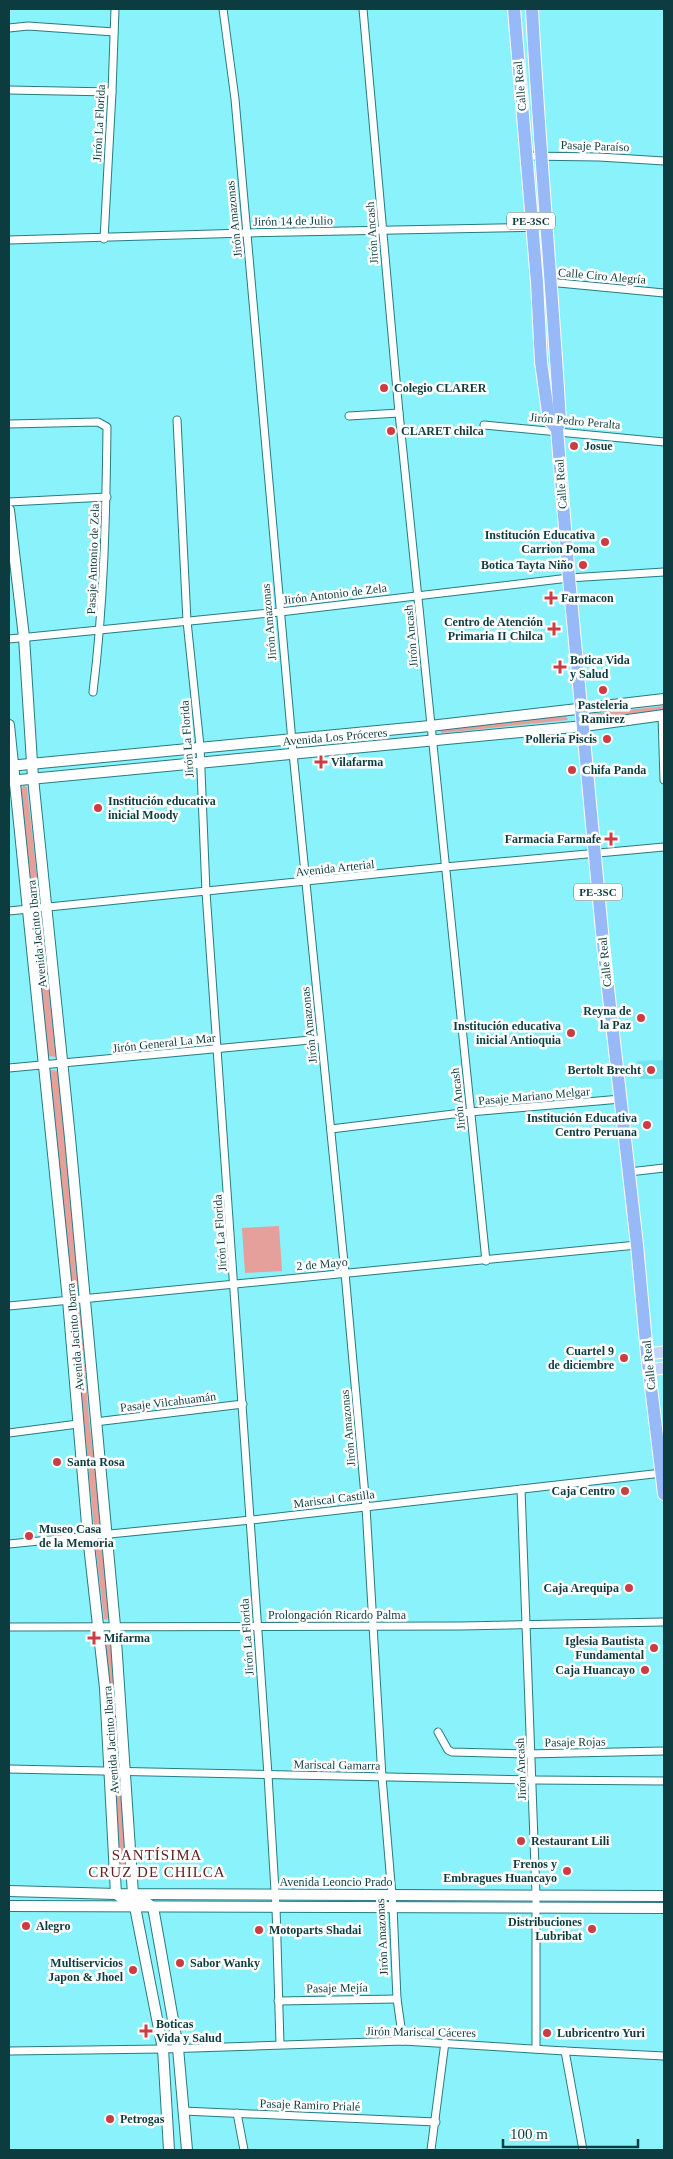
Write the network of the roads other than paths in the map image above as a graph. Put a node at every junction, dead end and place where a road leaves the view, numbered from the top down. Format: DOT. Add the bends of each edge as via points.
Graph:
graph roads {
  1 [pos="115,9"];
  2 [pos="223,9"];
  3 [pos="364,9"];
  4 [pos="514,9"];
  5 [pos="532,9"];
  6 [pos="9,28"];
  7 [pos="114,32"];
  8 [pos="9,90"];
  9 [pos="112,92"];
  10 [pos="542,155"];
  11 [pos="526,156"];
  12 [pos="664,160"];
  13 [pos="532,227"];
  14 [pos="548,227"];
  15 [pos="384,230"];
  16 [pos="247,232"];
  17 [pos="104,239"];
  18 [pos="9,240"];
  19 [pos="537,282"];
  20 [pos="552,282"];
  21 [pos="664,293"];
  22 [pos="399,412"];
  23 [pos="349,416"];
  24 [pos="176,420"];
  25 [pos="9,424"];
  26 [pos="484,425"];
  27 [pos="557,430"];
  28 [pos="664,442"];
  29 [pos="106,497"];
  30 [pos="9,502"];
  31 [pos="9,510"];
  32 [pos="664,572"];
  33 [pos="569,578"];
  34 [pos="418,596"];
  35 [pos="280,612"];
  36 [pos="186,621"];
  37 [pos="101,630"];
  38 [pos="24,637"];
  39 [pos="9,639"];
  40 [pos="93,692"];
  41 [pos="664,699"];
  42 [pos="582,708"];
  43 [pos="663,715"];
  44 [pos="9,725"];
  45 [pos="430,726"];
  46 [pos="584,726"];
  47 [pos="292,738"];
  48 [pos="432,740"];
  49 [pos="200,746"];
  50 [pos="293,753"];
  51 [pos="32,762"];
  52 [pos="200,763"];
  53 [pos="11,765"];
  54 [pos="33,778"];
  55 [pos="664,780"];
  56 [pos="11,781"];
  57 [pos="664,847"];
  58 [pos="595,854"];
  59 [pos="445,867"];
  60 [pos="306,882"];
  61 [pos="206,892"];
  62 [pos="46,907"];
  63 [pos="28,910"];
  64 [pos="9,911"];
  65 [pos="322,1039"];
  66 [pos="218,1049"];
  67 [pos="62,1064"];
  68 [pos="43,1065"];
  69 [pos="9,1068"];
  70 [pos="621,1099"];
  71 [pos="470,1112"];
  72 [pos="331,1129"];
  73 [pos="664,1168"];
  74 [pos="629,1172"];
  75 [pos="78,1222"];
  76 [pos="59,1223"];
  77 [pos="637,1245"];
  78 [pos="486,1261"];
  79 [pos="345,1273"];
  80 [pos="234,1284"];
  81 [pos="84,1299"];
  82 [pos="68,1300"];
  83 [pos="9,1306"];
  84 [pos="664,1352"];
  85 [pos="647,1354"];
  86 [pos="664,1368"];
  87 [pos="649,1370"];
  88 [pos="243,1404"];
  89 [pos="95,1422"];
  90 [pos="78,1424"];
  91 [pos="9,1433"];
  92 [pos="662,1473"];
  93 [pos="521,1489"];
  94 [pos="664,1494"];
  95 [pos="366,1507"];
  96 [pos="251,1520"];
  97 [pos="105,1534"];
  98 [pos="88,1536"];
  99 [pos="9,1544"];
  100 [pos="664,1622"];
  101 [pos="526,1624"];
  102 [pos="100,1626"];
  103 [pos="115,1626"];
  104 [pos="258,1626"];
  105 [pos="373,1626"];
  106 [pos="9,1627"];
  107 [pos="438,1732"];
  108 [pos="664,1751"];
  109 [pos="532,1754"];
  110 [pos="9,1770"];
  111 [pos="111,1772"];
  112 [pos="126,1772"];
  113 [pos="268,1775"];
  114 [pos="382,1778"];
  115 [pos="533,1780"];
  116 [pos="664,1780"];
  117 [pos="9,1891"];
  118 [pos="116,1894"];
  119 [pos="133,1894"];
  120 [pos="392,1894"];
  121 [pos="274,1895"];
  122 [pos="536,1895"];
  123 [pos="664,1896"];
  124 [pos="9,1906"];
  125 [pos="135,1907"];
  126 [pos="154,1907"];
  127 [pos="276,1907"];
  128 [pos="393,1907"];
  129 [pos="536,1907"];
  130 [pos="664,1908"];
  131 [pos="397,1999"];
  132 [pos="278,2001"];
  133 [pos="403,2040"];
  134 [pos="445,2042"];
  135 [pos="280,2044"];
  136 [pos="178,2048"];
  137 [pos="163,2049"];
  138 [pos="536,2049"];
  139 [pos="9,2052"];
  140 [pos="565,2052"];
  141 [pos="664,2056"];
  142 [pos="183,2111"];
  143 [pos="237,2113"];
  144 [pos="436,2122"];
  145 [pos="169,2150"];
  146 [pos="186,2150"];
  147 [pos="244,2150"];
  148 [pos="431,2150"];
  149 [pos="583,2150"];
  1 -- 7 [label="street, Jirón La Florida"];
  2 -- 16 [label="street, Jirón Amazonas"];
  3 -- 15 [label="street, Jirón Ancash"];
  4 -- 11 [label="highway, Calle Real / PE-3SC"];
  5 -- 10 [label="highway, Calle Real / PE-3SC"];
  6 -- 7 [label="street" via="28,26"];
  7 -- 9 [label="street, Jirón La Florida"];
  8 -- 9 [label="street"];
  9 -- 17 [label="street, Jirón La Florida"];
  10 -- 11 [label="street, Pasaje Paraíso"];
  10 -- 12 [label="street, Pasaje Paraíso"];
  10 -- 14 [label="highway, Calle Real / PE-3SC"];
  11 -- 13 [label="highway, Calle Real / PE-3SC"];
  13 -- 14 [label="street, Jirón 14 de Julio"];
  13 -- 15 [label="street, Jirón 14 de Julio"];
  13 -- 19 [label="highway, Calle Real / PE-3SC"];
  14 -- 20 [label="highway, Calle Real / PE-3SC"];
  15 -- 16 [label="street, Jirón 14 de Julio"];
  15 -- 22 [label="street, Jirón Ancash"];
  16 -- 17 [label="street, Jirón 14 de Julio"];
  16 -- 35 [label="street, Jirón Amazonas"];
  17 -- 18 [label="street, Jirón 14 de Julio"];
  19 -- 20 [label="street, Calle Ciro Alegría"];
  19 -- 27 [label="highway, Calle Real / PE-3SC" via="541,362 549,420"];
  20 -- 21 [label="street, Calle Ciro Alegría"];
  20 -- 27 [label="highway, Calle Real / PE-3SC" via="560,421"];
  22 -- 23 [label="street"];
  22 -- 34 [label="street, Jirón Ancash"];
  24 -- 36 [label="street, Jirón La Florida"];
  25 -- 29 [label="street, Pasaje Antonio de Zela" via="98,422 107,426"];
  26 -- 27 [label="street, Jirón Pedro Peralta"];
  27 -- 28 [label="street, Jirón Pedro Peralta"];
  27 -- 33 [label="highway, Calle Real / PE-3SC"];
  29 -- 30 [label="street"];
  29 -- 37 [label="street, Pasaje Antonio de Zela"];
  31 -- 38 [label="street, Avenida Jacinto Ibarra"];
  32 -- 33 [label="street, Jirón Antonio de Zela"];
  33 -- 34 [label="street, Jirón Antonio de Zela"];
  33 -- 42 [label="highway, Calle Real / PE-3SC"];
  34 -- 35 [label="street, Jirón Antonio de Zela"];
  34 -- 45 [label="street, Jirón Ancash"];
  35 -- 36 [label="street, Jirón Antonio de Zela"];
  35 -- 47 [label="street, Jirón Amazonas"];
  36 -- 37 [label="street, Jirón Antonio de Zela"];
  36 -- 49 [label="street, Jirón La Florida"];
  37 -- 38 [label="street, Jirón Antonio de Zela"];
  37 -- 40 [label="street, Pasaje Antonio de Zela"];
  38 -- 39 [label="street, Jirón Antonio de Zela"];
  38 -- 51 [label="street, Avenida Jacinto Ibarra"];
  41 -- 42 [label="street, Avenida Los Próceres"];
  42 -- 45 [label="street, Avenida Los Próceres"];
  42 -- 46 [label="highway, Calle Real / PE-3SC"];
  43 -- 46 [label="street, Avenida Los Próceres"];
  43 -- 55 [label="street"];
  44 -- 53 [label="street, Avenida Jacinto Ibarra"];
  45 -- 47 [label="street, Avenida Los Próceres"];
  45 -- 48 [label="street, Jirón Ancash"];
  46 -- 48 [label="street, Avenida Los Próceres"];
  46 -- 58 [label="highway, Calle Real / PE-3SC"];
  47 -- 49 [label="street, Avenida Los Próceres"];
  47 -- 50 [label="street, Jirón Amazonas"];
  48 -- 50 [label="street, Avenida Los Próceres"];
  48 -- 59 [label="street, Jirón Ancash"];
  49 -- 51 [label="street, Avenida Los Próceres"];
  49 -- 52 [label="street, Jirón La Florida"];
  50 -- 52 [label="street, Avenida Los Próceres"];
  50 -- 60 [label="street, Jirón Amazonas"];
  51 -- 53 [label="street, Avenida Los Próceres"];
  51 -- 54 [label="street, Avenida Jacinto Ibarra"];
  52 -- 54 [label="street, Avenida Los Próceres"];
  52 -- 61 [label="street, Jirón La Florida"];
  53 -- 56 [label="street, Avenida Jacinto Ibarra"];
  54 -- 56 [label="street, Avenida Los Próceres"];
  54 -- 62 [label="street, Avenida Jacinto Ibarra"];
  56 -- 63 [label="street, Avenida Jacinto Ibarra"];
  57 -- 58 [label="street, Avenida Arterial"];
  58 -- 59 [label="street, Avenida Arterial"];
  58 -- 70 [label="highway, Calle Real / PE-3SC"];
  59 -- 60 [label="street, Avenida Arterial"];
  59 -- 71 [label="street, Jirón Ancash"];
  60 -- 61 [label="street, Avenida Arterial"];
  60 -- 65 [label="street, Jirón Amazonas"];
  61 -- 62 [label="street, Avenida Arterial"];
  61 -- 66 [label="street, Jirón La Florida"];
  62 -- 63 [label="street, Avenida Arterial"];
  62 -- 67 [label="street, Avenida Jacinto Ibarra"];
  63 -- 64 [label="street, Avenida Arterial"];
  63 -- 68 [label="street, Avenida Jacinto Ibarra"];
  65 -- 66 [label="street, Jirón General La Mar"];
  65 -- 72 [label="street, Jirón Amazonas"];
  66 -- 67 [label="street, Jirón General La Mar"];
  66 -- 80 [label="street, Jirón La Florida"];
  67 -- 68 [label="street, Jirón General La Mar"];
  67 -- 75 [label="street, Avenida Jacinto Ibarra"];
  68 -- 69 [label="street, Jirón General La Mar"];
  68 -- 76 [label="street, Avenida Jacinto Ibarra"];
  70 -- 71 [label="street, Pasaje Mariano Melgar"];
  70 -- 74 [label="highway, Calle Real / PE-3SC"];
  71 -- 72 [label="street, Pasaje Mariano Melgar"];
  71 -- 78 [label="street, Jirón Ancash"];
  72 -- 79 [label="street, Jirón Amazonas"];
  73 -- 74 [label="street"];
  74 -- 77 [label="highway, Calle Real / PE-3SC"];
  75 -- 76 [label="street"];
  75 -- 81 [label="street, Avenida Jacinto Ibarra"];
  76 -- 82 [label="street, Avenida Jacinto Ibarra"];
  77 -- 78 [label="street, 2 de Mayo"];
  77 -- 85 [label="highway, Calle Real / PE-3SC"];
  78 -- 79 [label="street, 2 de Mayo"];
  79 -- 80 [label="street, 2 de Mayo"];
  79 -- 95 [label="street, Jirón Amazonas"];
  80 -- 81 [label="street, 2 de Mayo"];
  80 -- 88 [label="street, Jirón La Florida"];
  81 -- 82 [label="street, 2 de Mayo"];
  81 -- 89 [label="street, Avenida Jacinto Ibarra"];
  82 -- 83 [label="street, 2 de Mayo"];
  82 -- 90 [label="street, Avenida Jacinto Ibarra"];
  84 -- 85 [label="main road"];
  85 -- 87 [label="highway, Calle Real"];
  86 -- 87 [label="main road"];
  87 -- 92 [label="highway, Calle Real"];
  88 -- 89 [label="street, Pasaje Vilcahuamán"];
  88 -- 96 [label="street, Jirón La Florida"];
  89 -- 97 [label="street, Avenida Jacinto Ibarra"];
  90 -- 91 [label="street"];
  90 -- 98 [label="street, Avenida Jacinto Ibarra"];
  92 -- 93 [label="street, Mariscal Castilla"];
  92 -- 94 [label="highway, Calle Real"];
  93 -- 95 [label="street, Mariscal Castilla"];
  93 -- 101 [label="street, Jirón Ancash"];
  95 -- 96 [label="street, Mariscal Castilla"];
  95 -- 105 [label="street, Jirón Amazonas"];
  96 -- 97 [label="street, Mariscal Castilla"];
  96 -- 104 [label="street, Jirón La Florida"];
  97 -- 98 [label="street, Mariscal Castilla"];
  97 -- 103 [label="street, Avenida Jacinto Ibarra"];
  98 -- 99 [label="street, Mariscal Castilla"];
  98 -- 102 [label="street, Avenida Jacinto Ibarra"];
  100 -- 101 [label="street, Prolongación Ricardo Palma"];
  101 -- 105 [label="street, Prolongación Ricardo Palma"];
  101 -- 109 [label="street, Jirón Ancash"];
  102 -- 103 [label="street, Prolongación Ricardo Palma"];
  102 -- 106 [label="street, Prolongación Ricardo Palma"];
  102 -- 111 [label="street, Avenida Jacinto Ibarra"];
  103 -- 104 [label="street, Prolongación Ricardo Palma"];
  103 -- 112 [label="street, Avenida Jacinto Ibarra"];
  104 -- 105 [label="street, Prolongación Ricardo Palma"];
  104 -- 113 [label="street, Jirón La Florida"];
  105 -- 114 [label="street, Jirón Amazonas"];
  107 -- 109 [label="street, Pasaje Rojas" via="452,1752"];
  108 -- 109 [label="street, Pasaje Rojas"];
  109 -- 115 [label="street, Jirón Ancash"];
  110 -- 111 [label="street, Mariscal Gamarra"];
  111 -- 112 [label="street, Mariscal Gamarra"];
  111 -- 118 [label="street, Avenida Jacinto Ibarra"];
  112 -- 113 [label="street, Mariscal Gamarra"];
  112 -- 119 [label="street, Avenida Jacinto Ibarra"];
  113 -- 114 [label="street, Mariscal Gamarra"];
  113 -- 121 [label="street, Jirón La Florida"];
  114 -- 115 [label="street, Mariscal Gamarra"];
  114 -- 120 [label="street, Jirón Amazonas"];
  115 -- 116 [label="street, Mariscal Gamarra"];
  115 -- 122 [label="street, Jirón Ancash"];
  117 -- 118 [label="street, Avenida Leoncio Prado"];
  118 -- 119 [label="street, Avenida Leoncio Prado"];
  118 -- 125 [label="street"];
  119 -- 121 [label="street, Avenida Leoncio Prado"];
  119 -- 126 [label="street"];
  120 -- 121 [label="street, Avenida Leoncio Prado"];
  120 -- 122 [label="street, Avenida Leoncio Prado"];
  120 -- 128 [label="street, Jirón Amazonas"];
  121 -- 127 [label="street, Jirón La Florida"];
  122 -- 123 [label="street, Avenida Leoncio Prado"];
  122 -- 129 [label="street, Jirón Ancash"];
  124 -- 125 [label="street, Avenida Leoncio Prado"];
  125 -- 126 [label="street, Avenida Leoncio Prado"];
  125 -- 137 [label="street"];
  126 -- 127 [label="street, Avenida Leoncio Prado"];
  126 -- 136 [label="street"];
  127 -- 128 [label="street, Avenida Leoncio Prado"];
  127 -- 132 [label="street, Jirón La Florida"];
  128 -- 129 [label="street, Avenida Leoncio Prado"];
  128 -- 131 [label="street, Jirón Amazonas"];
  129 -- 130 [label="street, Avenida Leoncio Prado"];
  129 -- 138 [label="street, Jirón Ancash"];
  131 -- 132 [label="street, Pasaje Mejía"];
  131 -- 133 [label="street, Jirón Amazonas"];
  132 -- 135 [label="street, Jirón La Florida"];
  133 -- 134 [label="street, Jirón Mariscal Cáceres"];
  133 -- 135 [label="street, Jirón Mariscal Cáceres"];
  134 -- 138 [label="street, Jirón Mariscal Cáceres"];
  134 -- 144 [label="street"];
  135 -- 136 [label="street, Jirón Mariscal Cáceres"];
  136 -- 137 [label="street, Jirón Mariscal Cáceres"];
  136 -- 142 [label="street"];
  137 -- 139 [label="street, Jirón Mariscal Cáceres"];
  137 -- 145 [label="street"];
  138 -- 140 [label="street, Jirón Mariscal Cáceres"];
  140 -- 141 [label="street, Jirón Mariscal Cáceres"];
  140 -- 149 [label="street"];
  142 -- 143 [label="street, Pasaje Ramiro Prialé"];
  142 -- 146 [label="street"];
  143 -- 144 [label="street, Pasaje Ramiro Prialé"];
  143 -- 147 [label="street"];
  144 -- 148 [label="street"];
}
